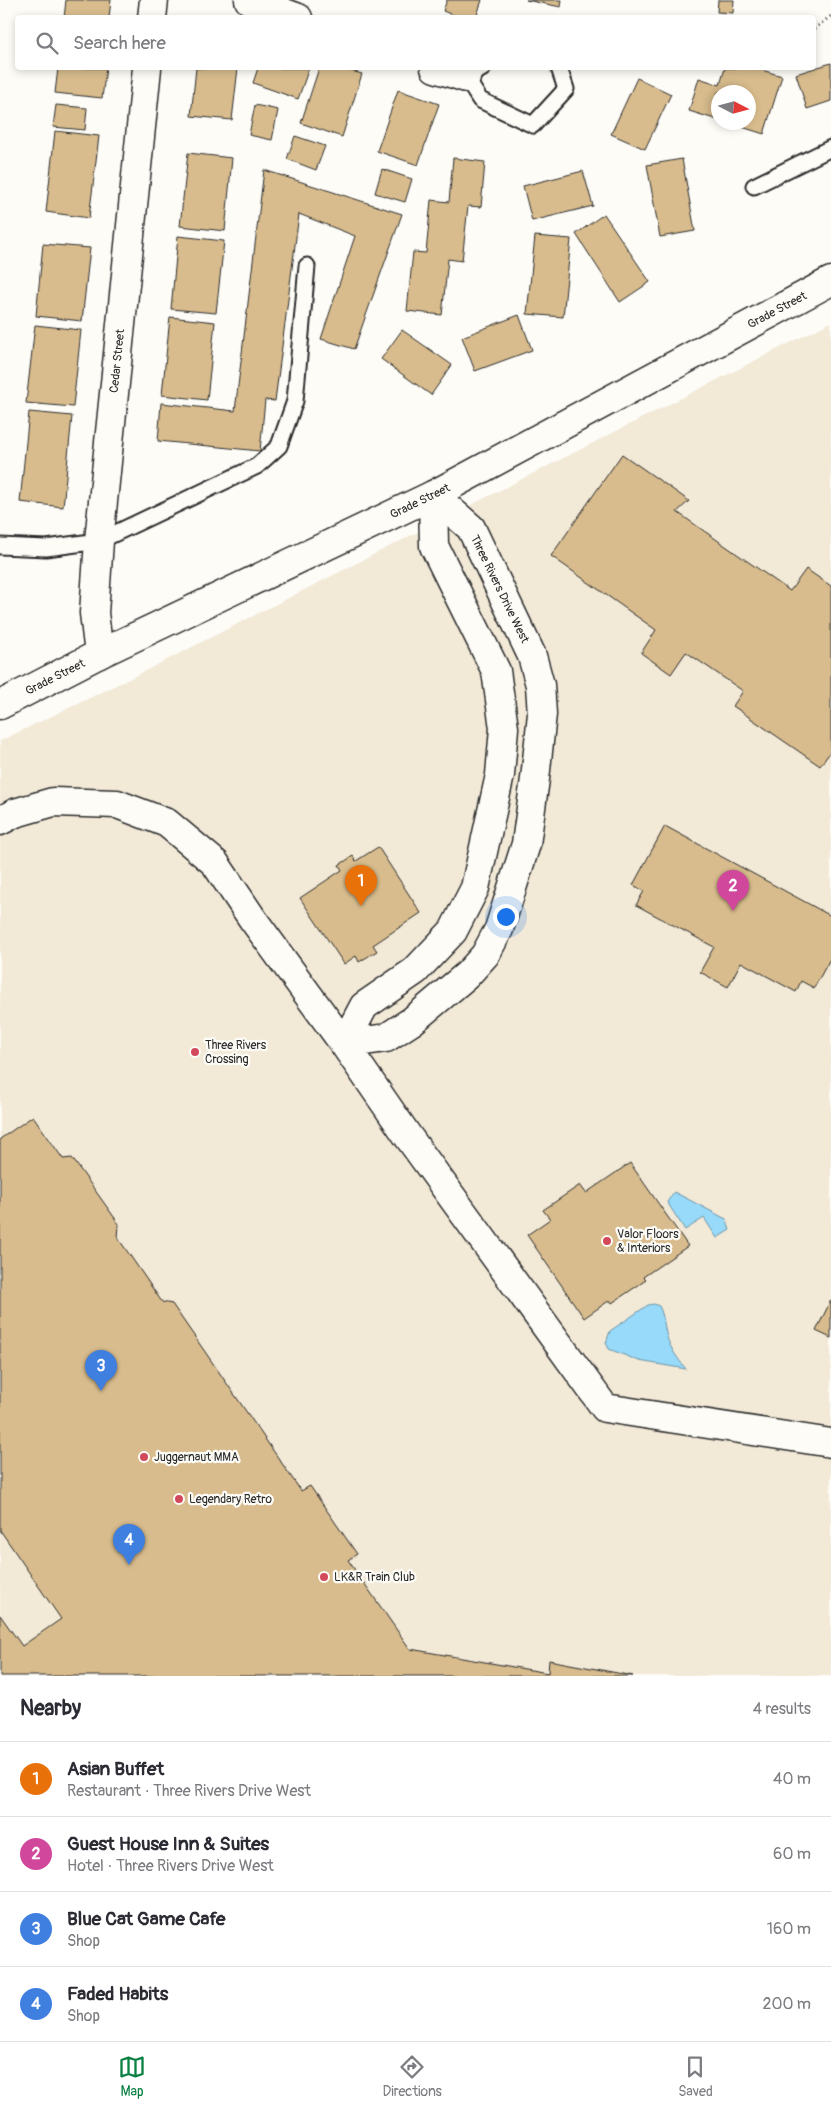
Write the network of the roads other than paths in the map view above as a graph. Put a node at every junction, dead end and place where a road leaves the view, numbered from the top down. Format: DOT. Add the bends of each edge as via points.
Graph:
graph roads {
  1 [pos="154,0"];
  2 [pos="249,0"];
  3 [pos="152,15"];
  4 [pos="290,15"];
  5 [pos="147,70"];
  6 [pos="451,70"];
  7 [pos="560,70"];
  8 [pos="474,73"];
  9 [pos="831,148"];
  10 [pos="754,186"];
  11 [pos="307,266"];
  12 [pos="831,281"];
  13 [pos="433,496"];
  14 [pos="98,541"];
  15 [pos="0,546"];
  16 [pos="99,654"];
  17 [pos="0,705"];
  18 [pos="0,821"];
  19 [pos="344,1044"];
  20 [pos="831,1443"];
  1 -- 3 [label="street"];
  2 -- 4 [label="street"];
  5 -- 14 [label="street, Cedar Street"];
  6 -- 8 [label="street"];
  7 -- 8 [label="lane" via="566,89 533,125 480,100"];
  9 -- 10 [label="lane"];
  11 -- 14 [label="lane" via="295,401 279,446 257,466"];
  12 -- 13 [label="street, Grade Street"];
  13 -- 16 [label="street, Grade Street"];
  13 -- 19 [label="street" via="434,546 496,670 504,728 500,774 475,888 453,931 415,971 364,1006"];
  13 -- 19 [label="street, Three Rivers Drive West" via="471,528 532,656 540,685 542,714 526,844 500,929 485,955 467,975 412,1021 386,1038"];
  14 -- 15 [label="lane" via="46,548"];
  14 -- 16 [label="street, Cedar Street" via="94,613"];
  16 -- 17 [label="street, Grade Street"];
  18 -- 19 [label="street" via="53,802 117,804 168,823 214,863"];
  19 -- 20 [label="street" via="605,1408"];
}
